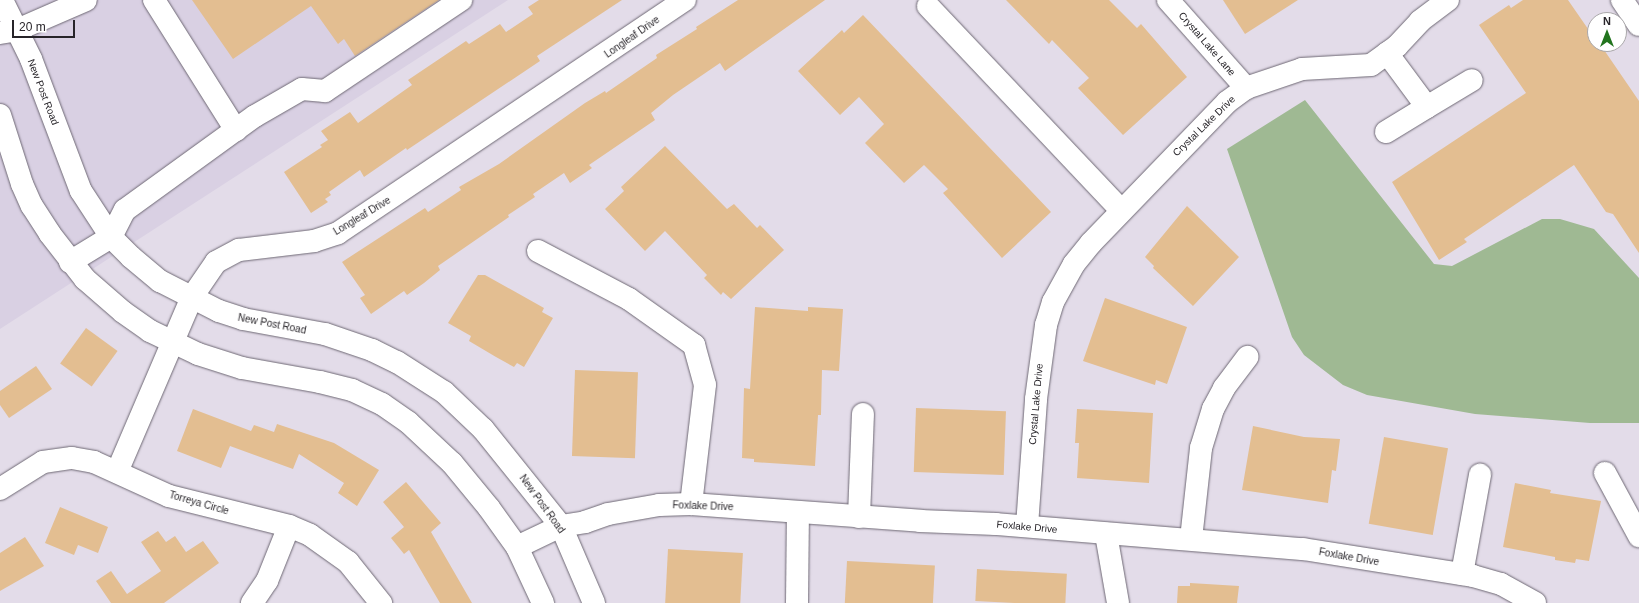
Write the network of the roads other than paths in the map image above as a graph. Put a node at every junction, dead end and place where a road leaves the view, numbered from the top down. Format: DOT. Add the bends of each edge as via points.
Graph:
graph roads {
  1 [pos="2,0"];
  2 [pos="86,0"];
  3 [pos="154,0"];
  4 [pos="461,0"];
  5 [pos="685,0"];
  6 [pos="1168,0"];
  7 [pos="1448,0"];
  8 [pos="1622,0"];
  9 [pos="928,6"];
  10 [pos="1639,25"];
  11 [pos="8,31"];
  12 [pos="1387,53"];
  13 [pos="1472,80"];
  14 [pos="1246,88"];
  15 [pos="1427,107"];
  16 [pos="0,115"];
  17 [pos="236,130"];
  18 [pos="1386,132"];
  19 [pos="1121,210"];
  20 [pos="111,237"];
  21 [pos="538,250"];
  22 [pos="70,262"];
  23 [pos="192,297"];
  24 [pos="172,342"];
  25 [pos="1247,357"];
  26 [pos="863,414"];
  27 [pos="117,472"];
  28 [pos="1605,473"];
  29 [pos="1480,475"];
  30 [pos="0,489"];
  31 [pos="692,504"];
  32 [pos="798,512"];
  33 [pos="859,517"];
  34 [pos="289,526"];
  35 [pos="561,526"];
  36 [pos="1027,526"];
  37 [pos="1106,534"];
  38 [pos="1639,536"];
  39 [pos="1191,539"];
  40 [pos="517,547"];
  41 [pos="1462,574"];
  42 [pos="1534,602"];
  43 [pos="252,603"];
  44 [pos="381,603"];
  45 [pos="543,603"];
  46 [pos="594,603"];
  47 [pos="797,603"];
  48 [pos="1118,603"];
  1 -- 11 [label="street, New Post Road"];
  2 -- 11 [label="street"];
  3 -- 17 [label="street"];
  4 -- 17 [label="street" via="325,91 302,89"];
  5 -- 23 [label="street, Longleaf Drive" via="338,232 314,241 239,250 216,262"];
  6 -- 14 [label="street, Crystal Lake Lane"];
  7 -- 12 [label="street, Crystal Lake Drive" via="1420,21"];
  8 -- 10 [label="street"];
  9 -- 19 [label="street"];
  11 -- 20 [label="street, New Post Road" via="31,59 81,191"];
  12 -- 14 [label="street, Crystal Lake Drive" via="1371,65 1302,69"];
  12 -- 15 [label="street"];
  13 -- 15 [label="street"];
  14 -- 19 [label="street, Crystal Lake Drive" via="1227,102"];
  15 -- 18 [label="street"];
  16 -- 22 [label="street" via="30,200"];
  17 -- 20 [label="street" via="125,210"];
  19 -- 36 [label="street, Crystal Lake Drive" via="1074,264 1053,302 1046,325 1037,392"];
  20 -- 22 [label="street"];
  20 -- 23 [label="street, New Post Road" via="160,281"];
  21 -- 31 [label="street" via="629,299 694,345 704,385"];
  22 -- 24 [label="street" via="85,279 123,312"];
  23 -- 24 [label="street, Longleaf Drive"];
  23 -- 35 [label="street, New Post Road" via="243,320 325,334 372,350 422,376 444,392 483,429"];
  24 -- 27 [label="street, Longleaf Drive"];
  24 -- 40 [label="street" via="198,354 242,368 352,390 382,404 408,422 452,463 490,508"];
  25 -- 39 [label="street" via="1224,388 1211,416 1201,448"];
  26 -- 33 [label="street"];
  27 -- 30 [label="street, Torreya Circle" via="94,462 72,458 43,462"];
  27 -- 34 [label="street, Torreya Circle" via="192,503"];
  28 -- 38 [label="street"];
  29 -- 41 [label="street"];
  31 -- 32 [label="street, Foxlake Drive"];
  31 -- 35 [label="street, Foxlake Drive" via="632,508"];
  32 -- 33 [label="street, Foxlake Drive"];
  32 -- 47 [label="street"];
  33 -- 36 [label="street, Foxlake Drive"];
  34 -- 43 [label="street" via="267,582"];
  34 -- 44 [label="street, Torreya Circle" via="310,535 348,562"];
  35 -- 40 [label="street, Foxlake Drive"];
  35 -- 46 [label="street, New Post Road"];
  36 -- 37 [label="street, Foxlake Drive"];
  37 -- 39 [label="street, Foxlake Drive"];
  37 -- 48 [label="street"];
  39 -- 41 [label="street, Foxlake Drive" via="1302,548"];
  40 -- 45 [label="street"];
  41 -- 42 [label="street, Foxlake Drive" via="1501,584"];
}
